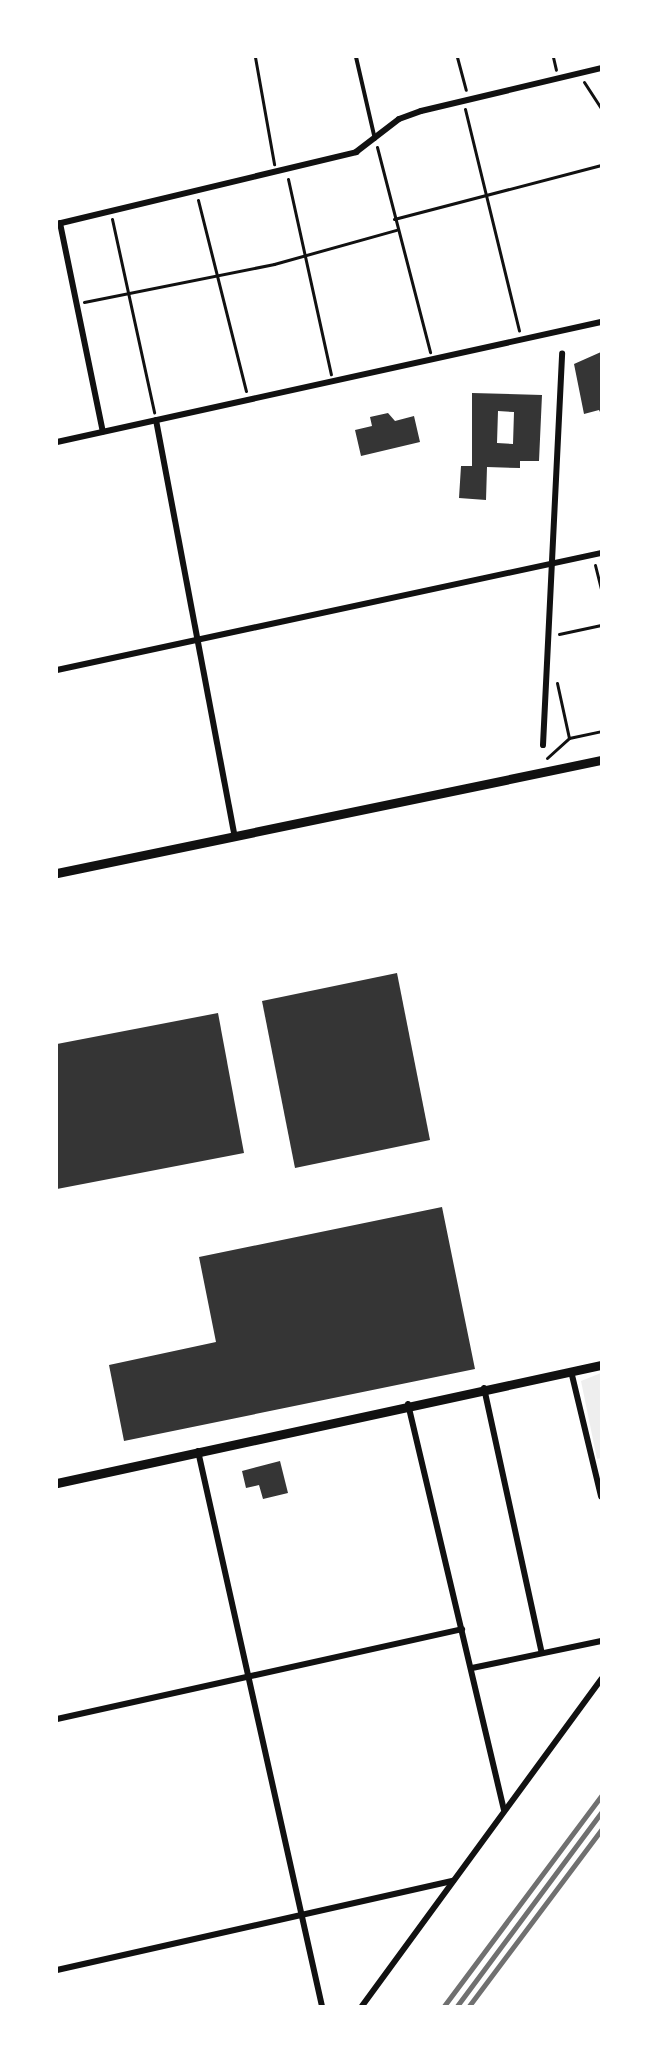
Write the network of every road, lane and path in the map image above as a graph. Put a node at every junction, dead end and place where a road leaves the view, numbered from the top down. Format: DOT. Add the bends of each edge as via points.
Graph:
graph roads {
  1 [pos="255,57"];
  2 [pos="356,57"];
  3 [pos="457,57"];
  4 [pos="601,68"];
  5 [pos="578,73"];
  6 [pos="466,100"];
  7 [pos="601,108"];
  8 [pos="375,140"];
  9 [pos="601,165"];
  10 [pos="286,171"];
  11 [pos="276,174"];
  12 [pos="196,192"];
  13 [pos="488,195"];
  14 [pos="111,212"];
  15 [pos="394,219"];
  16 [pos="59,224"];
  17 [pos="396,230"];
  18 [pos="304,256"];
  19 [pos="216,275"];
  20 [pos="129,293"];
  21 [pos="77,303"];
  22 [pos="601,322"];
  23 [pos="522,340"];
  24 [pos="562,352"];
  25 [pos="432,359"];
  26 [pos="333,381"];
  27 [pos="248,400"];
  28 [pos="156,420"];
  29 [pos="103,432"];
  30 [pos="57,442"];
  31 [pos="601,553"];
  32 [pos="593,555"];
  33 [pos="550,564"];
  34 [pos="601,589"];
  35 [pos="601,626"];
  36 [pos="546,633"];
  37 [pos="198,639"];
  38 [pos="57,670"];
  39 [pos="556,680"];
  40 [pos="601,731"];
  41 [pos="570,738"];
  42 [pos="543,745"];
  43 [pos="548,758"];
  44 [pos="601,760"];
  45 [pos="234,832"];
  46 [pos="57,873"];
  47 [pos="601,1365"];
  48 [pos="571,1371"];
  49 [pos="484,1388"];
  50 [pos="408,1404"];
  51 [pos="198,1451"];
  52 [pos="57,1483"];
  53 [pos="601,1496"];
  54 [pos="462,1629"];
  55 [pos="601,1641"];
  56 [pos="542,1653"];
  57 [pos="472,1668"];
  58 [pos="248,1677"];
  59 [pos="601,1679"];
  60 [pos="57,1719"];
  61 [pos="504,1810"];
  62 [pos="453,1881"];
  63 [pos="300,1913"];
  64 [pos="57,1970"];
  65 [pos="322,2006"];
  66 [pos="362,2006"];
  1 -- 11 [label="path"];
  2 -- 8 [label="lane"];
  3 -- 6 [label="path"];
  4 -- 5 [label="street"];
  5 -- 6 [label="street"];
  5 -- 7 [label="path"];
  6 -- 8 [label="street" via="399,120"];
  6 -- 13 [label="path"];
  8 -- 10 [label="street" via="356,152"];
  8 -- 15 [label="path"];
  9 -- 13 [label="path"];
  10 -- 11 [label="street"];
  10 -- 18 [label="path"];
  11 -- 12 [label="street"];
  12 -- 14 [label="street"];
  12 -- 19 [label="path"];
  13 -- 15 [label="path"];
  13 -- 23 [label="path"];
  14 -- 16 [label="street"];
  14 -- 20 [label="path"];
  15 -- 17 [label="path"];
  16 -- 21 [label="street"];
  17 -- 18 [label="path"];
  17 -- 25 [label="path"];
  18 -- 19 [label="path"];
  18 -- 26 [label="path"];
  19 -- 20 [label="path"];
  19 -- 27 [label="path"];
  20 -- 21 [label="path"];
  20 -- 28 [label="path"];
  21 -- 29 [label="street"];
  22 -- 23 [label="street"];
  23 -- 25 [label="street"];
  24 -- 33 [label="street"];
  25 -- 26 [label="street"];
  26 -- 27 [label="street"];
  27 -- 28 [label="street"];
  28 -- 29 [label="street"];
  28 -- 37 [label="street"];
  29 -- 30 [label="street"];
  31 -- 32 [label="street"];
  32 -- 33 [label="street"];
  32 -- 34 [label="path"];
  33 -- 36 [label="street"];
  33 -- 37 [label="street"];
  35 -- 36 [label="path"];
  36 -- 42 [label="street"];
  37 -- 38 [label="street"];
  37 -- 45 [label="street"];
  39 -- 41 [label="path"];
  40 -- 41 [label="path"];
  41 -- 43 [label="path"];
  44 -- 45 [label="street"];
  45 -- 46 [label="street"];
  47 -- 48 [label="street"];
  48 -- 49 [label="street"];
  48 -- 53 [label="street"];
  49 -- 50 [label="street"];
  49 -- 56 [label="street"];
  50 -- 51 [label="street"];
  50 -- 54 [label="street"];
  51 -- 52 [label="street"];
  51 -- 58 [label="street"];
  54 -- 57 [label="street"];
  54 -- 58 [label="street"];
  55 -- 56 [label="street"];
  56 -- 57 [label="street"];
  57 -- 61 [label="street"];
  58 -- 60 [label="street"];
  58 -- 63 [label="street"];
  59 -- 61 [label="street"];
  61 -- 62 [label="street"];
  62 -- 63 [label="street"];
  62 -- 66 [label="street"];
  63 -- 64 [label="street"];
  63 -- 65 [label="street"];
}
